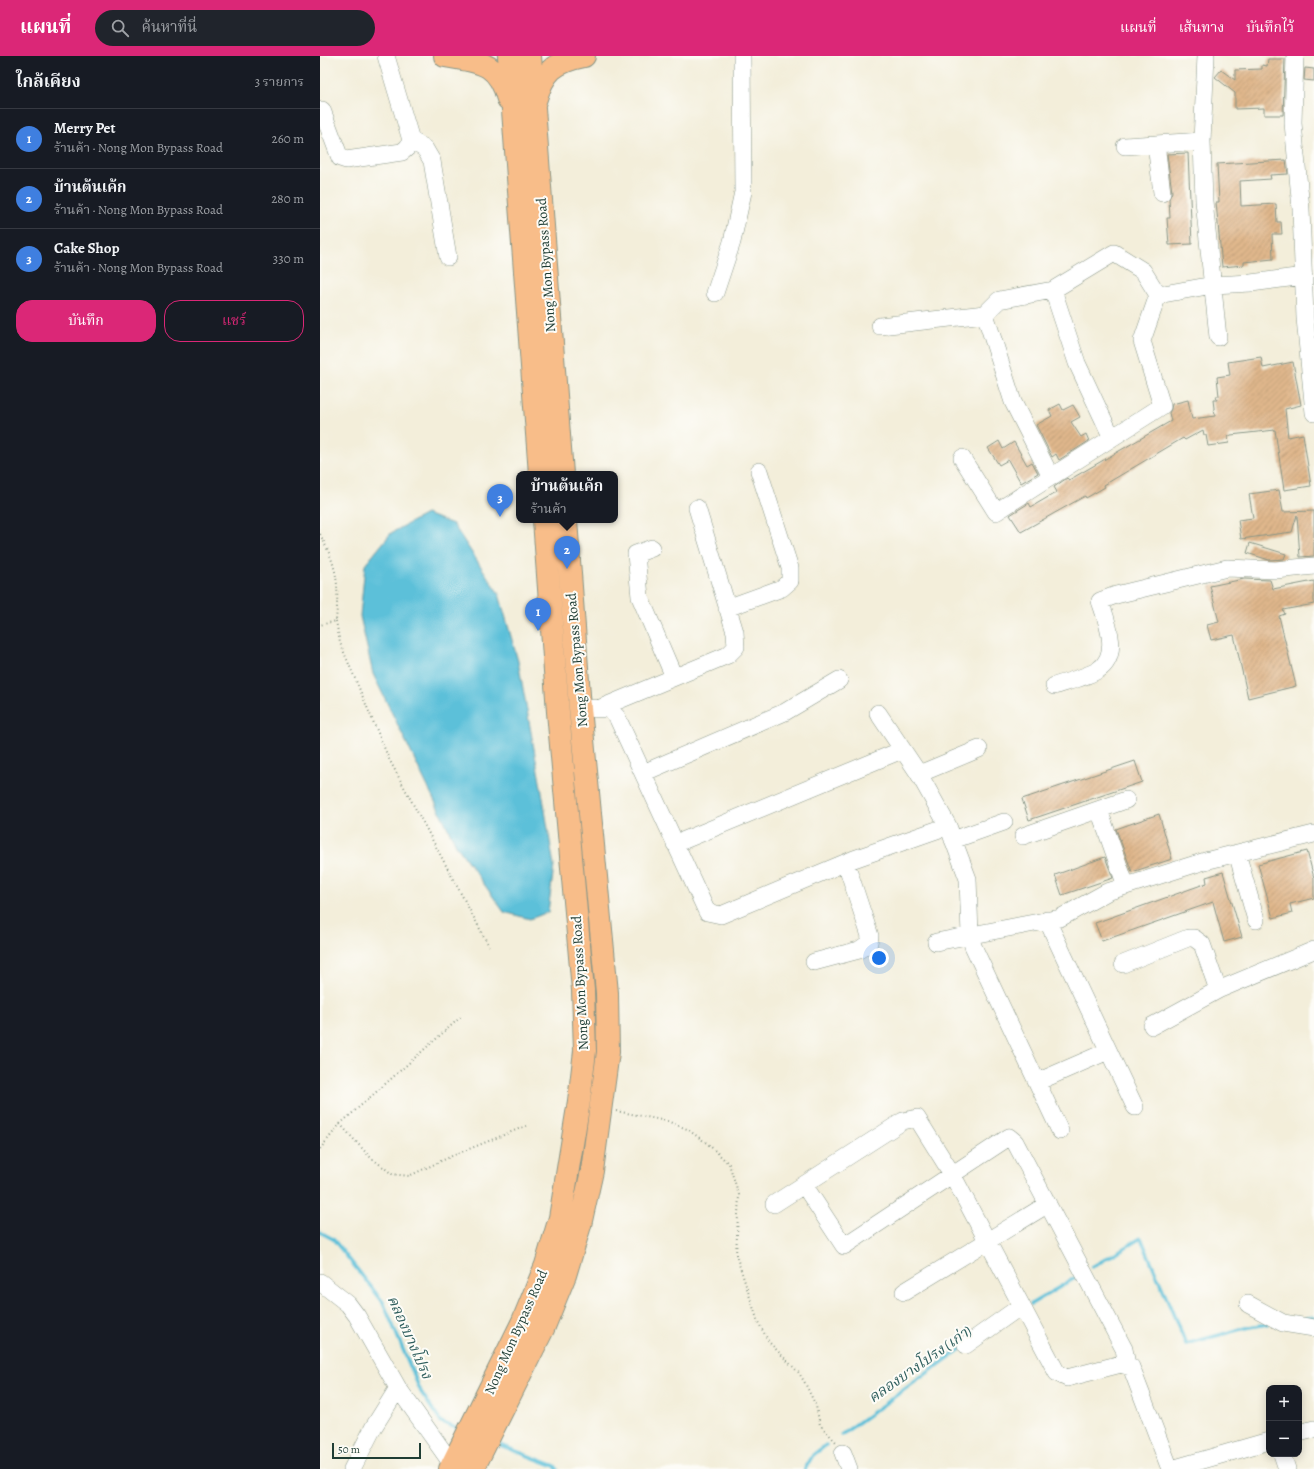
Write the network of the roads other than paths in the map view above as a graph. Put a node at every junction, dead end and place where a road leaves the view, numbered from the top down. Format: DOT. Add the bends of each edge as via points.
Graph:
graph roads {
  1 [pos="386,56"];
  2 [pos="445,56"];
  3 [pos="509,56"];
  4 [pos="530,56"];
  5 [pos="584,56"];
  6 [pos="742,56"];
  7 [pos="1206,56"];
  8 [pos="1295,56"];
  9 [pos="534,106"];
  10 [pos="322,110"];
  11 [pos="514,121"];
  12 [pos="411,140"];
  13 [pos="1202,141"];
  14 [pos="1156,144"];
  15 [pos="1125,146"];
  16 [pos="1162,193"];
  17 [pos="1308,247"];
  18 [pos="448,257"];
  19 [pos="1304,276"];
  20 [pos="1213,285"];
  21 [pos="1053,290"];
  22 [pos="715,294"];
  23 [pos="1158,295"];
  24 [pos="985,314"];
  25 [pos="1310,317"];
  26 [pos="880,326"];
  27 [pos="1218,337"];
  28 [pos="1313,393"];
  29 [pos="1314,412"];
  30 [pos="1112,438"];
  31 [pos="962,458"];
  32 [pos="540,471"];
  33 [pos="562,471"];
  34 [pos="759,471"];
  35 [pos="1051,477"];
  36 [pos="697,508"];
  37 [pos="544,523"];
  38 [pos="566,523"];
  39 [pos="652,548"];
  40 [pos="1314,566"];
  41 [pos="727,608"];
  42 [pos="674,677"];
  43 [pos="839,680"];
  44 [pos="1054,686"];
  45 [pos="589,708"];
  46 [pos="878,713"];
  47 [pos="979,749"];
  48 [pos="902,750"];
  49 [pos="643,773"];
  50 [pos="919,774"];
  51 [pos="1126,800"];
  52 [pos="1099,810"];
  53 [pos="1004,822"];
  54 [pos="950,833"];
  55 [pos="1314,834"];
  56 [pos="1023,836"];
  57 [pos="676,844"];
  58 [pos="1237,853"];
  59 [pos="846,863"];
  60 [pos="1126,886"];
  61 [pos="1047,920"];
  62 [pos="1256,920"];
  63 [pos="970,935"];
  64 [pos="936,942"];
  65 [pos="1314,950"];
  66 [pos="814,962"];
  67 [pos="1123,964"];
  68 [pos="1218,990"];
  69 [pos="1152,1026"];
  70 [pos="1108,1051"];
  71 [pos="1037,1082"];
  72 [pos="1135,1107"];
  73 [pos="1060,1131"];
  74 [pos="952,1174"];
  75 [pos="804,1185"];
  76 [pos="774,1204"];
  77 [pos="1048,1204"];
  78 [pos="987,1241"];
  79 [pos="321,1285"];
  80 [pos="904,1292"];
  81 [pos="1248,1304"];
  82 [pos="1021,1306"];
  83 [pos="1314,1328"];
  84 [pos="966,1345"];
  85 [pos="1127,1364"];
  86 [pos="398,1388"];
  87 [pos="495,1403"];
  88 [pos="1314,1429"];
  89 [pos="1302,1432"];
  90 [pos="1266,1442"];
  91 [pos="843,1453"];
  92 [pos="1283,1457"];
  93 [pos="454,1461"];
  94 [pos="352,1469"];
  95 [pos="473,1469"];
  96 [pos="849,1469"];
  97 [pos="1171,1469"];
  98 [pos="1287,1469"];
  1 -- 12 [label="street"];
  2 -- 11 [label="highway" via="479,62 495,72 505,86"];
  3 -- 11 [label="highway, Nong Mon Bypass Road"];
  4 -- 9 [label="highway, Nong Mon Bypass Road"];
  5 -- 9 [label="highway" via="569,59 550,70 540,84"];
  6 -- 22 [label="street" via="743,192 732,242"];
  7 -- 13 [label="street"];
  8 -- 17 [label="street" via="1293,123"];
  9 -- 33 [label="highway, Nong Mon Bypass Road"];
  10 -- 12 [label="street" via="340,158 346,160 402,152"];
  11 -- 32 [label="highway, Nong Mon Bypass Road"];
  12 -- 18 [label="street" via="425,149 432,161"];
  13 -- 14 [label="street"];
  13 -- 20 [label="street" via="1204,201"];
  14 -- 15 [label="street"];
  14 -- 16 [label="street"];
  17 -- 19 [label="street"];
  19 -- 20 [label="street"];
  19 -- 25 [label="street"];
  20 -- 23 [label="street"];
  20 -- 27 [label="street"];
  21 -- 23 [label="street" via="1114,253 1143,271"];
  21 -- 24 [label="street" via="1000,300"];
  21 -- 30 [label="street" via="1077,363"];
  23 -- 30 [label="street" via="1142,341 1162,406"];
  24 -- 26 [label="street"];
  24 -- 35 [label="street" via="1013,402"];
  25 -- 28 [label="street"];
  28 -- 29 [label="street"];
  30 -- 35 [label="street"];
  31 -- 35 [label="street" via="996,512"];
  34 -- 41 [label="street" via="790,568 790,581 782,588"];
  36 -- 41 [label="street"];
  37 -- 87 [label="highway, Nong Mon Bypass Road" via="583,990 584,1051 579,1101 560,1218 546,1265 523,1321"];
  38 -- 45 [label="highway, Nong Mon Bypass Road"];
  39 -- 42 [label="street" via="636,554 640,597"];
  40 -- 44 [label="street" via="1276,570 1227,568 1100,601 1111,643 1108,657 1098,670"];
  41 -- 42 [label="street" via="737,641 734,651"];
  42 -- 45 [label="street"];
  43 -- 49 [label="street" via="785,712"];
  45 -- 49 [label="street" via="609,709 617,717"];
  45 -- 87 [label="highway, Nong Mon Bypass Road" via="607,993 608,1052 602,1109 580,1225 565,1275 543,1329"];
  46 -- 48 [label="street"];
  47 -- 50 [label="street"];
  48 -- 50 [label="street"];
  48 -- 57 [label="street"];
  49 -- 57 [label="street"];
  50 -- 54 [label="street"];
  51 -- 52 [label="street"];
  52 -- 56 [label="street"];
  52 -- 60 [label="street"];
  53 -- 54 [label="street"];
  54 -- 59 [label="street"];
  54 -- 63 [label="street" via="968,879"];
  55 -- 58 [label="street"];
  57 -- 59 [label="street" via="706,912 721,915"];
  58 -- 60 [label="street"];
  58 -- 62 [label="street"];
  59 -- 66 [label="street" via="870,936 869,943 859,950"];
  60 -- 61 [label="street" via="1107,892 1060,918"];
  61 -- 63 [label="street"];
  61 -- 70 [label="street"];
  63 -- 64 [label="street"];
  63 -- 71 [label="street"];
  65 -- 68 [label="street"];
  67 -- 68 [label="street" via="1188,938 1194,938 1202,944"];
  68 -- 69 [label="street"];
  70 -- 71 [label="street"];
  70 -- 72 [label="street"];
  71 -- 73 [label="street"];
  74 -- 75 [label="street" via="920,1120 912,1118 903,1121"];
  74 -- 75 [label="street" via="844,1246"];
  74 -- 77 [label="street" via="1009,1137 1015,1142"];
  74 -- 78 [label="street"];
  75 -- 76 [label="street"];
  77 -- 78 [label="street"];
  77 -- 85 [label="street" via="1124,1349"];
  78 -- 80 [label="street"];
  78 -- 82 [label="street"];
  79 -- 86 [label="street" via="348,1304 357,1316"];
  81 -- 83 [label="street" via="1283,1323"];
  82 -- 84 [label="street"];
  82 -- 85 [label="street" via="1056,1373 1062,1377 1076,1377 1113,1365"];
  85 -- 97 [label="street" via="1134,1373"];
  86 -- 93 [label="street"];
  86 -- 94 [label="street"];
  87 -- 93 [label="highway, Nong Mon Bypass Road"];
  87 -- 95 [label="highway, Nong Mon Bypass Road"];
  88 -- 89 [label="street"];
  90 -- 97 [label="street"];
  91 -- 96 [label="street"];
  92 -- 98 [label="street"];
}
